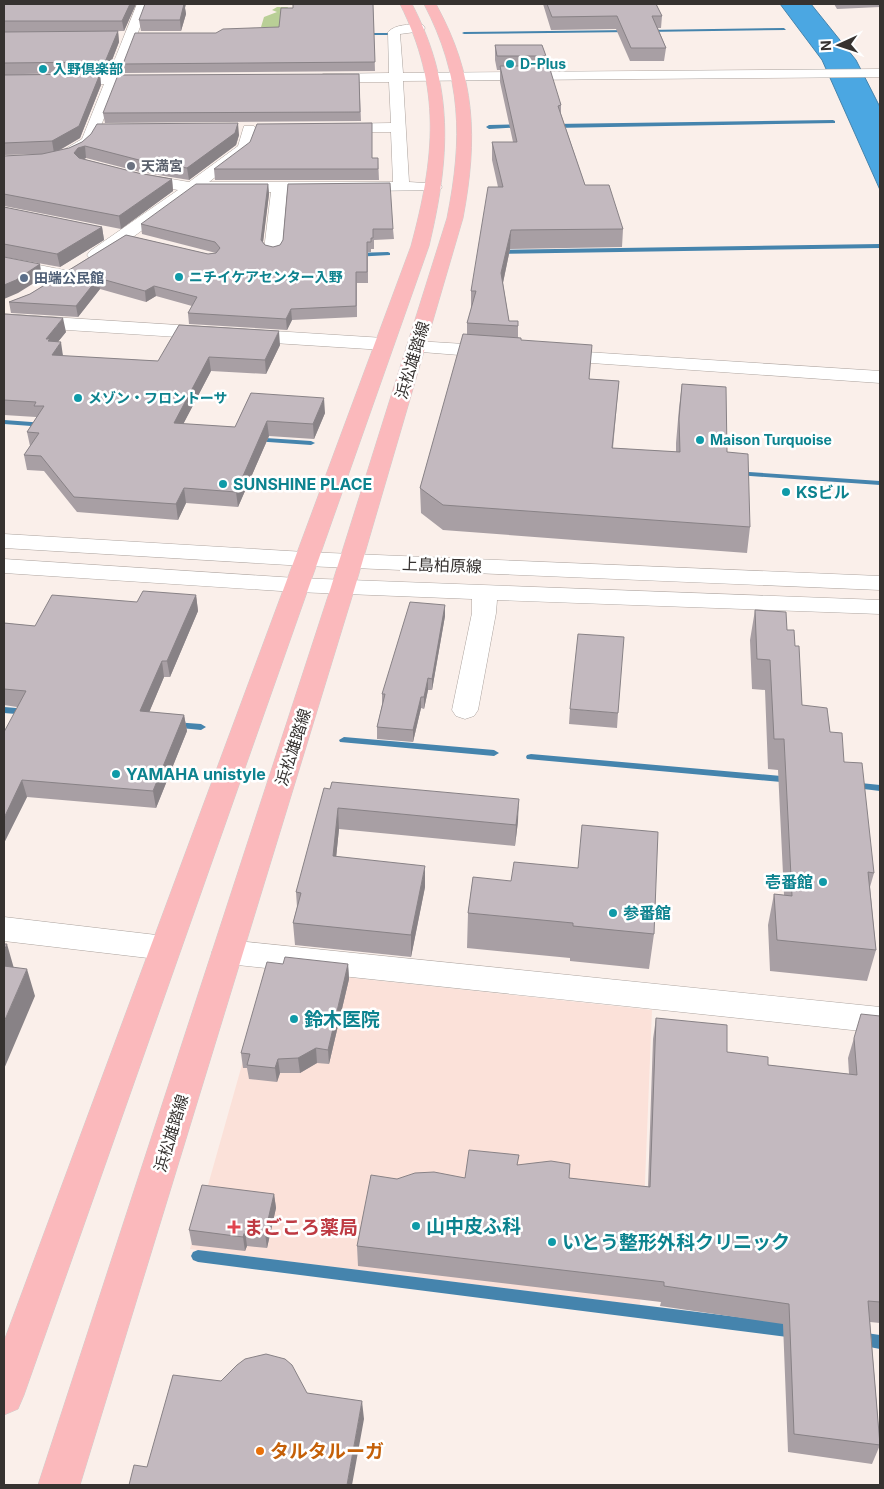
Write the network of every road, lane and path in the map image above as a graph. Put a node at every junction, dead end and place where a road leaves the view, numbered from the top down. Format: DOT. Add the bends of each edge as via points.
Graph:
graph roads {
  1 [pos="143,4"];
  2 [pos="406,4"];
  3 [pos="430,4"];
  4 [pos="419,28"];
  5 [pos="878,73"];
  6 [pos="397,77"];
  7 [pos="446,77"];
  8 [pos="309,78"];
  9 [pos="4,80"];
  10 [pos="113,80"];
  11 [pos="172,80"];
  12 [pos="399,127"];
  13 [pos="268,128"];
  14 [pos="324,128"];
  15 [pos="93,130"];
  16 [pos="112,130"];
  17 [pos="4,162"];
  18 [pos="123,176"];
  19 [pos="280,186"];
  20 [pos="401,186"];
  21 [pos="434,186"];
  22 [pos="191,187"];
  23 [pos="106,233"];
  24 [pos="124,237"];
  25 [pos="142,240"];
  26 [pos="273,250"];
  27 [pos="4,263"];
  28 [pos="63,275"];
  29 [pos="40,289"];
  30 [pos="6,311"];
  31 [pos="384,344"];
  32 [pos="416,347"];
  33 [pos="517,353"];
  34 [pos="537,354"];
  35 [pos="880,377"];
  36 [pos="4,541"];
  37 [pos="305,559"];
  38 [pos="4,566"];
  39 [pos="347,574"];
  40 [pos="880,583"];
  41 [pos="296,585"];
  42 [pos="485,592"];
  43 [pos="880,607"];
  44 [pos="465,710"];
  45 [pos="4,929"];
  46 [pos="165,948"];
  47 [pos="228,952"];
  48 [pos="880,1020"];
  49 [pos="4,1394"];
  50 [pos="59,1485"];
  1 -- 10 [label="street"];
  2 -- 4 [label="main road, 浜松雄踏線"];
  3 -- 7 [label="main road, 浜松雄踏線" via="445,33"];
  4 -- 6 [label="street" via="394,32"];
  4 -- 7 [label="main road, 浜松雄踏線"];
  5 -- 7 [label="street"];
  6 -- 7 [label="street"];
  6 -- 8 [label="street"];
  6 -- 12 [label="street"];
  7 -- 21 [label="main road, 浜松雄踏線" via="438,125"];
  7 -- 32 [label="main road, 浜松雄踏線" via="466,131 462,186"];
  9 -- 10 [label="street"];
  10 -- 11 [label="street"];
  10 -- 15 [label="street"];
  12 -- 14 [label="street"];
  12 -- 20 [label="street"];
  13 -- 22 [label="street" via="244,129 245,148"];
  15 -- 16 [label="street"];
  15 -- 17 [label="street" via="88,142 58,159"];
  18 -- 22 [label="street"];
  19 -- 20 [label="street"];
  19 -- 22 [label="street"];
  19 -- 26 [label="street"];
  20 -- 21 [label="street"];
  21 -- 31 [label="main road, 浜松雄踏線" via="420,246"];
  22 -- 24 [label="street"];
  23 -- 24 [label="street"];
  24 -- 25 [label="street"];
  24 -- 28 [label="street"];
  27 -- 28 [label="street"];
  28 -- 29 [label="street"];
  30 -- 31 [label="street"];
  31 -- 37 [label="main road, 浜松雄踏線"];
  32 -- 33 [label="street"];
  32 -- 39 [label="main road, 浜松雄踏線"];
  34 -- 35 [label="street"];
  36 -- 37 [label="street, 上島柏原線"];
  37 -- 39 [label="street, 上島柏原線"];
  37 -- 41 [label="main road, 浜松雄踏線"];
  38 -- 41 [label="street, 上島柏原線"];
  39 -- 40 [label="street, 上島柏原線"];
  39 -- 41 [label="street, 上島柏原線"];
  39 -- 42 [label="street, 上島柏原線"];
  39 -- 47 [label="main road, 浜松雄踏線"];
  41 -- 46 [label="main road, 浜松雄踏線"];
  42 -- 43 [label="street, 上島柏原線"];
  42 -- 44 [label="street" via="484,613"];
  45 -- 46 [label="street"];
  46 -- 49 [label="main road, 浜松雄踏線"];
  47 -- 48 [label="street"];
  47 -- 50 [label="main road, 浜松雄踏線"];
}
